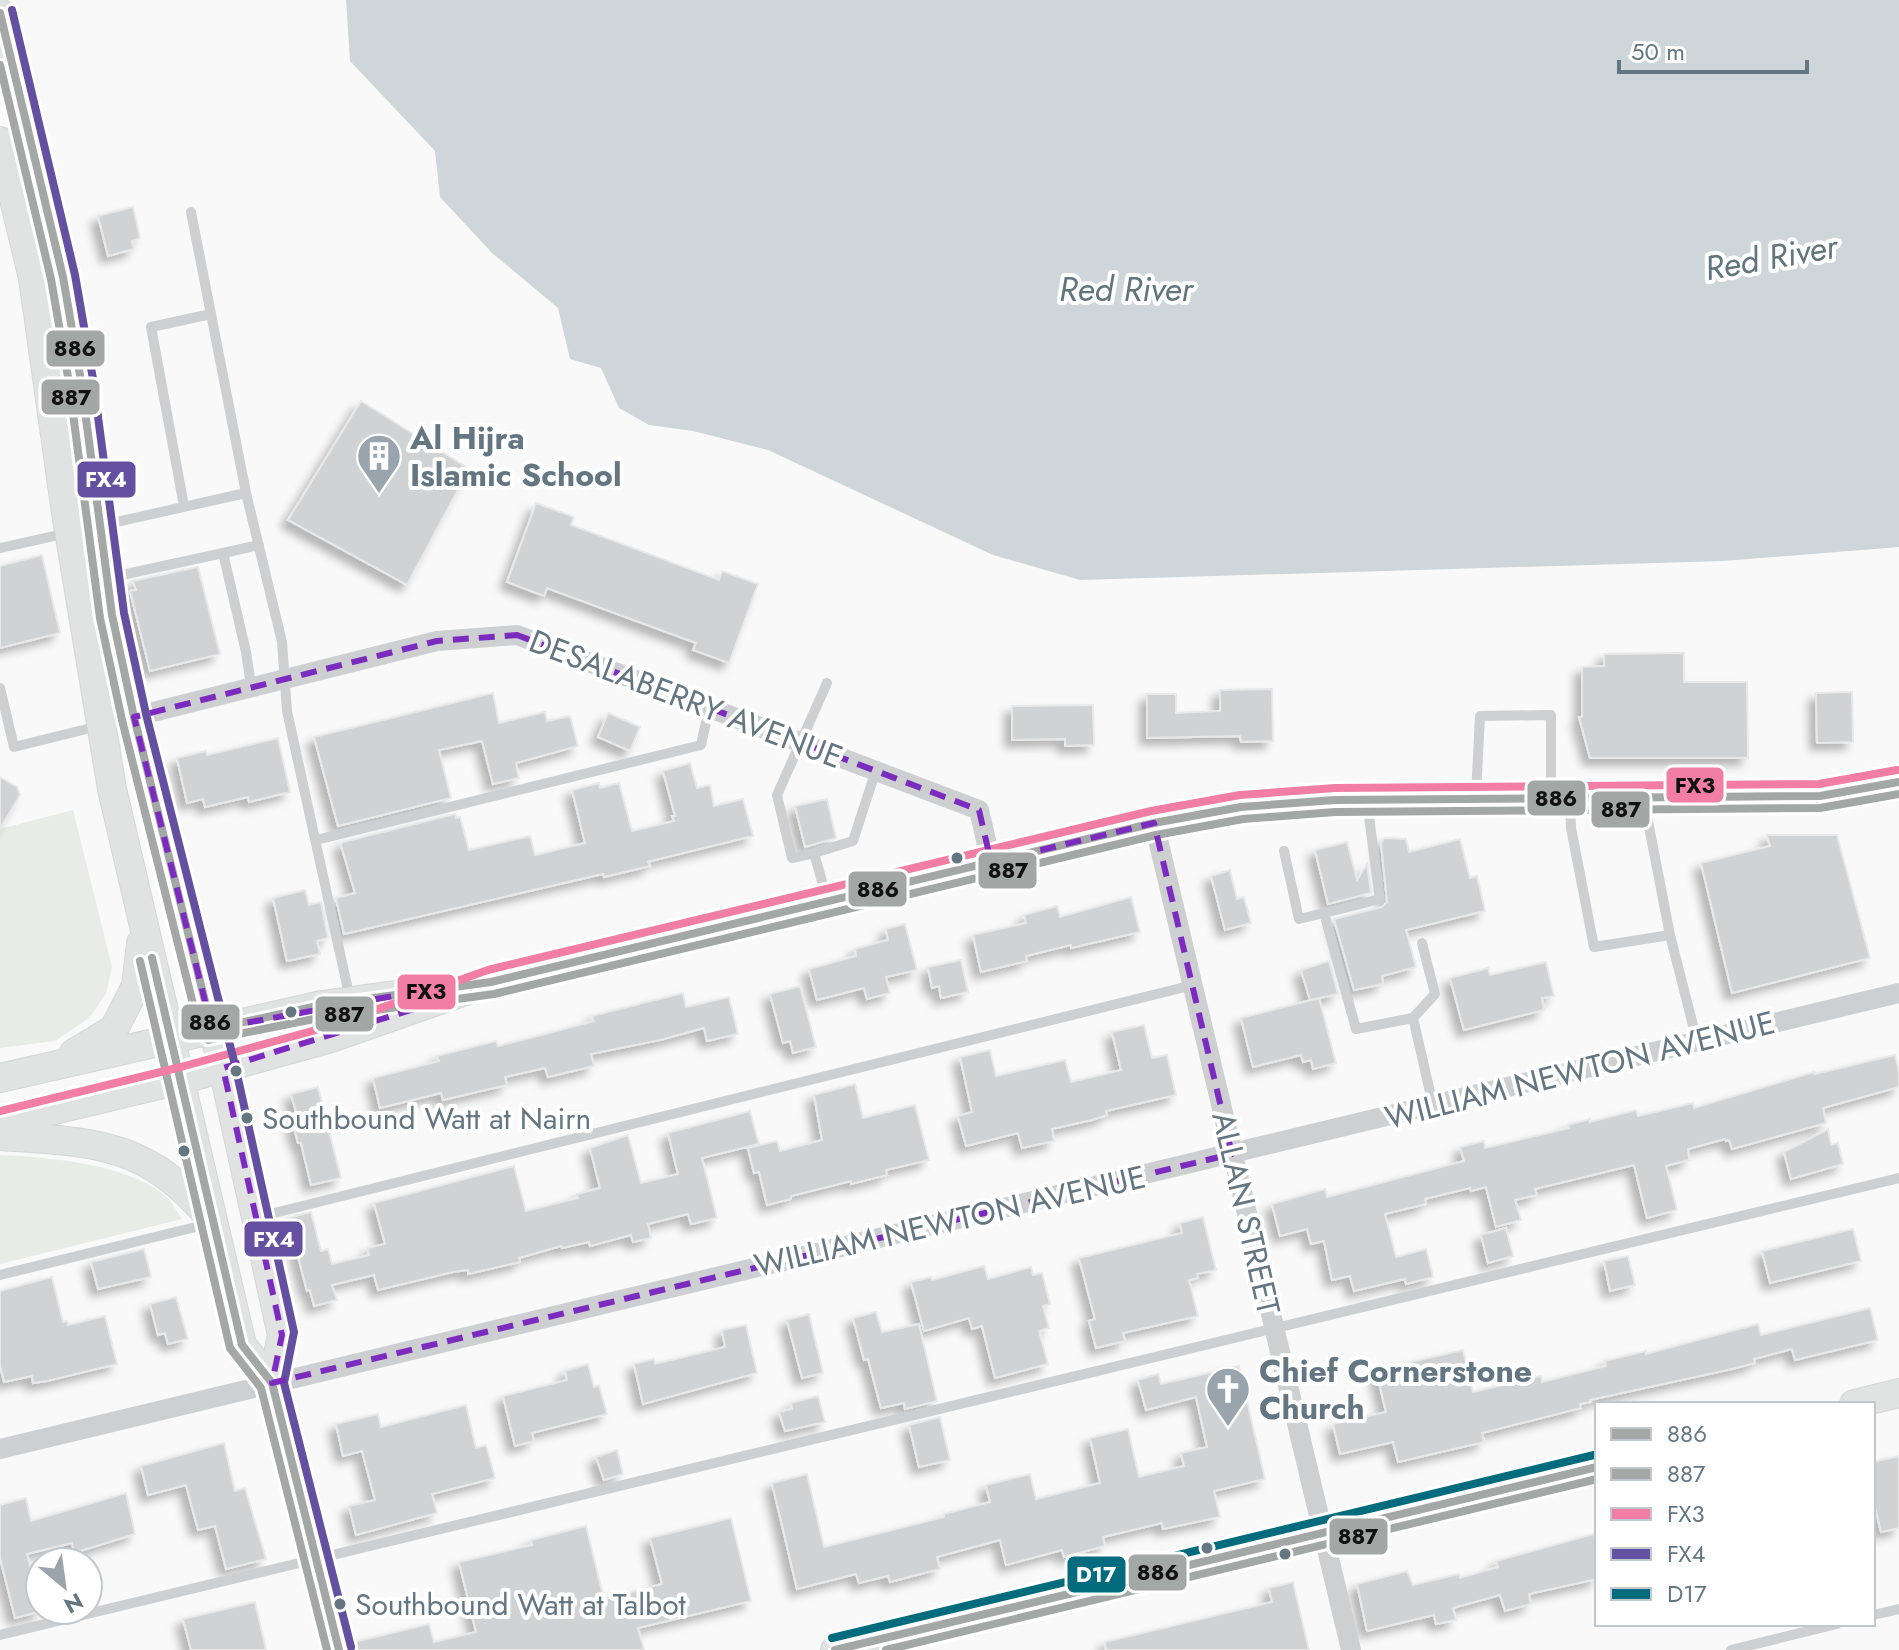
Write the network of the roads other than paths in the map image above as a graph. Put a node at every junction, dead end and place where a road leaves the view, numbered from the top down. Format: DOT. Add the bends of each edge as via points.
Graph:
graph roads {
  1 [pos="0,13"];
  2 [pos="0,141"];
  3 [pos="191,212"];
  4 [pos="211,314"];
  5 [pos="246,493"];
  6 [pos="184,506"];
  7 [pos="99,525"];
  8 [pos="69,532"];
  9 [pos="259,545"];
  10 [pos="0,548"];
  11 [pos="223,553"];
  12 [pos="107,578"];
  13 [pos="78,584"];
  14 [pos="285,679"];
  15 [pos="827,683"];
  16 [pos="251,686"];
  17 [pos="0,688"];
  18 [pos="709,706"];
  19 [pos="134,717"];
  20 [pos="101,725"];
  21 [pos="801,741"];
  22 [pos="876,770"];
  23 [pos="1899,782"];
  24 [pos="1476,799"];
  25 [pos="1561,799"];
  26 [pos="1644,799"];
  27 [pos="1367,800"];
  28 [pos="1154,823"];
  29 [pos="316,840"];
  30 [pos="1284,851"];
  31 [pos="814,853"];
  32 [pos="991,862"];
  33 [pos="827,901"];
  34 [pos="1324,913"];
  35 [pos="144,923"];
  36 [pos="1670,935"];
  37 [pos="1422,943"];
  38 [pos="491,982"];
  39 [pos="1193,985"];
  40 [pos="1899,993"];
  41 [pos="350,1001"];
  42 [pos="1413,1018"];
  43 [pos="212,1029"];
  44 [pos="170,1038"];
  45 [pos="1697,1041"];
  46 [pos="223,1068"];
  47 [pos="49,1069"];
  48 [pos="0,1078"];
  49 [pos="180,1080"];
  50 [pos="1433,1105"];
  51 [pos="0,1123"];
  52 [pos="0,1136"];
  53 [pos="1232,1154"];
  54 [pos="1899,1178"];
  55 [pos="256,1218"];
  56 [pos="214,1223"];
  57 [pos="0,1275"];
  58 [pos="1273,1328"];
  59 [pos="272,1383"];
  60 [pos="1899,1393"];
  61 [pos="1862,1402"];
  62 [pos="0,1449"];
  63 [pos="1595,1467"];
  64 [pos="1321,1534"];
  65 [pos="317,1557"];
  66 [pos="1899,1609"];
  67 [pos="1875,1615"];
  68 [pos="1829,1626"];
  69 [pos="0,1635"];
  70 [pos="339,1650"];
  71 [pos="835,1650"];
  72 [pos="1351,1650"];
  73 [pos="1731,1650"];
  1 -- 7 [label="main road" via="63,277"];
  2 -- 8 [label="main road" via="33,278"];
  3 -- 4 [label="lane"];
  4 -- 5 [label="lane"];
  4 -- 6 [label="lane" via="151,327"];
  5 -- 6 [label="lane"];
  5 -- 9 [label="lane"];
  6 -- 7 [label="lane"];
  7 -- 8 [label="lane"];
  7 -- 12 [label="main road"];
  8 -- 10 [label="lane"];
  8 -- 13 [label="main road"];
  9 -- 11 [label="lane"];
  9 -- 14 [label="lane" via="282,642"];
  11 -- 12 [label="lane"];
  11 -- 16 [label="lane"];
  12 -- 13 [label="lane"];
  12 -- 19 [label="main road"];
  13 -- 20 [label="main road"];
  14 -- 16 [label="street, DESALABERRY AVENUE"];
  14 -- 18 [label="street, DESALABERRY AVENUE" via="437,641 517,635"];
  14 -- 29 [label="lane" via="287,711"];
  15 -- 21 [label="lane"];
  16 -- 19 [label="street, DESALABERRY AVENUE"];
  17 -- 20 [label="lane" via="14,747"];
  18 -- 21 [label="street, DESALABERRY AVENUE"];
  18 -- 29 [label="lane" via="701,745"];
  19 -- 20 [label="street, DESALABERRY AVENUE"];
  19 -- 43 [label="main road"];
  20 -- 35 [label="main road"];
  21 -- 22 [label="street, DESALABERRY AVENUE"];
  21 -- 31 [label="lane" via="777,795 792,858"];
  22 -- 31 [label="lane" via="853,841"];
  22 -- 32 [label="street, DESALABERRY AVENUE" via="979,810"];
  23 -- 26 [label="main road" via="1820,796"];
  24 -- 25 [label="main road"];
  24 -- 25 [label="lane" via="1480,716 1551,715"];
  24 -- 27 [label="main road"];
  25 -- 26 [label="main road"];
  25 -- 36 [label="lane" via="1594,947"];
  26 -- 36 [label="lane"];
  27 -- 28 [label="main road" via="1241,807"];
  27 -- 34 [label="lane" via="1380,899"];
  28 -- 32 [label="main road"];
  28 -- 39 [label="street, ALLAN STREET"];
  29 -- 41 [label="lane"];
  30 -- 34 [label="lane" via="1299,919"];
  31 -- 33 [label="lane"];
  32 -- 33 [label="main road"];
  33 -- 38 [label="main road"];
  34 -- 42 [label="lane" via="1356,1029"];
  35 -- 44 [label="main road"];
  35 -- 47 [label="main road" via="136,986 114,1029"];
  36 -- 45 [label="lane"];
  37 -- 42 [label="lane" via="1435,994"];
  38 -- 41 [label="main road"];
  38 -- 46 [label="main road" via="331,1038"];
  39 -- 53 [label="street, ALLAN STREET"];
  39 -- 55 [label="lane"];
  40 -- 45 [label="street, WILLIAM NEWTON AVENUE"];
  41 -- 43 [label="main road"];
  42 -- 50 [label="lane"];
  43 -- 44 [label="main road"];
  43 -- 46 [label="main road"];
  44 -- 47 [label="main road"];
  44 -- 49 [label="main road"];
  45 -- 50 [label="street, WILLIAM NEWTON AVENUE"];
  46 -- 49 [label="main road"];
  46 -- 55 [label="main road"];
  47 -- 48 [label="main road"];
  49 -- 51 [label="main road"];
  49 -- 56 [label="main road"];
  50 -- 53 [label="street, WILLIAM NEWTON AVENUE"];
  52 -- 56 [label="main road" via="88,1142 124,1153 160,1169"];
  53 -- 58 [label="street, ALLAN STREET"];
  53 -- 59 [label="street, WILLIAM NEWTON AVENUE"];
  54 -- 58 [label="lane"];
  55 -- 59 [label="main road" via="282,1335"];
  56 -- 57 [label="lane"];
  56 -- 59 [label="main road" via="242,1345"];
  58 -- 64 [label="street, ALLAN STREET"];
  58 -- 65 [label="lane"];
  59 -- 62 [label="street, WILLIAM NEWTON AVENUE"];
  59 -- 65 [label="main road"];
  60 -- 61 [label="main road"];
  63 -- 64 [label="main road"];
  64 -- 71 [label="main road"];
  64 -- 72 [label="street, ALLAN STREET"];
  65 -- 69 [label="lane"];
  65 -- 70 [label="main road"];
  66 -- 67 [label="lane"];
  68 -- 73 [label="lane"];
}
